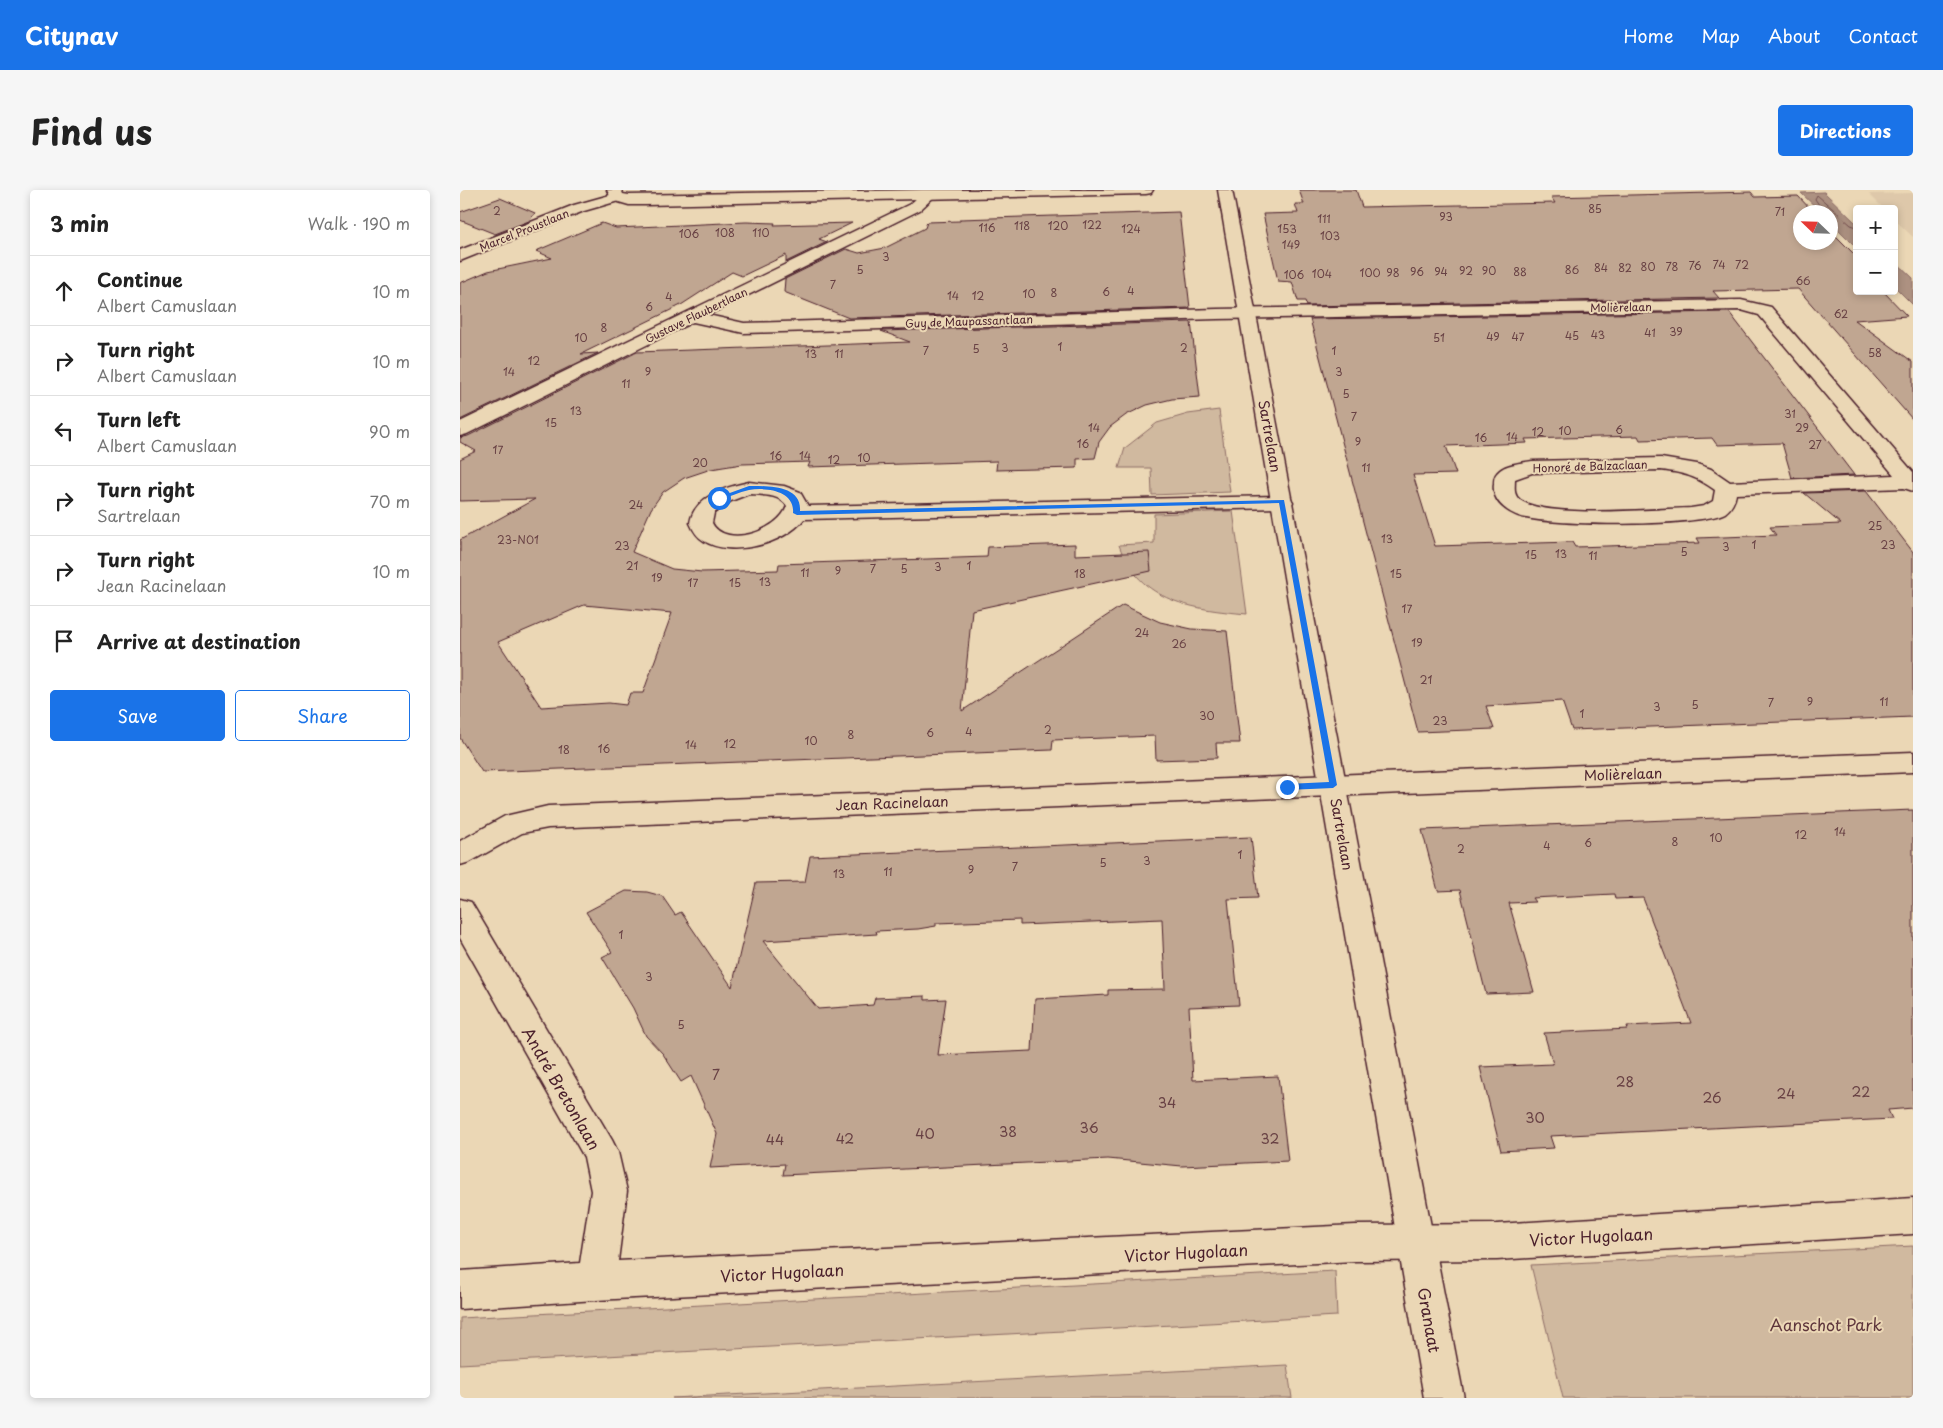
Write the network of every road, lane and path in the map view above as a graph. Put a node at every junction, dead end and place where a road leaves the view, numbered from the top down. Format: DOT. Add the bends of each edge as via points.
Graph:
graph roads {
  1 [pos="1146,190"];
  2 [pos="1225,190"];
  3 [pos="615,193"];
  4 [pos="929,195"];
  5 [pos="460,256"];
  6 [pos="1248,314"];
  7 [pos="692,317"];
  8 [pos="460,430"];
  9 [pos="1911,483"];
  10 [pos="1726,488"];
  11 [pos="1282,502"];
  12 [pos="797,513"];
  13 [pos="1913,762"];
  14 [pos="1333,785"];
  15 [pos="460,854"];
  16 [pos="460,911"];
  17 [pos="1913,1216"];
  18 [pos="1416,1242"];
  19 [pos="596,1281"];
  20 [pos="460,1290"];
  21 [pos="1444,1398"];
  1 -- 4 [label="street"];
  2 -- 6 [label="street, Sartrelaan"];
  3 -- 4 [label="street" via="629,200"];
  3 -- 5 [label="street, Marcel Proustlaan"];
  4 -- 7 [label="street, Gustave Flaubertlaan" via="915,207"];
  6 -- 7 [label="street, Guy de Maupassantlaan" via="744,328"];
  6 -- 9 [label="street, Molièrelaan" via="1754,307 1765,311"];
  6 -- 11 [label="street, Sartrelaan"];
  7 -- 8 [label="street, Gustave Flaubertlaan"];
  9 -- 10 [label="street"];
  10 -- 10 [label="street, Honoré de Balzaclaan" via="1704,473 1661,464 1532,467 1505,476 1502,485 1509,502 1523,511 1553,518 1710,512 1723,504"];
  11 -- 12 [label="street"];
  11 -- 14 [label="street, Sartrelaan"];
  13 -- 14 [label="street, Molièrelaan"];
  14 -- 15 [label="street, Jean Racinelaan" via="548,817 515,824"];
  14 -- 18 [label="street, Sartrelaan"];
  16 -- 19 [label="street, André Bretonlaan" via="600,1152 609,1191"];
  17 -- 18 [label="street, Victor Hugolaan" via="1507,1241"];
  18 -- 19 [label="street, Victor Hugolaan"];
  18 -- 21 [label="street, Granaat"];
  19 -- 20 [label="street, Victor Hugolaan"];
}
